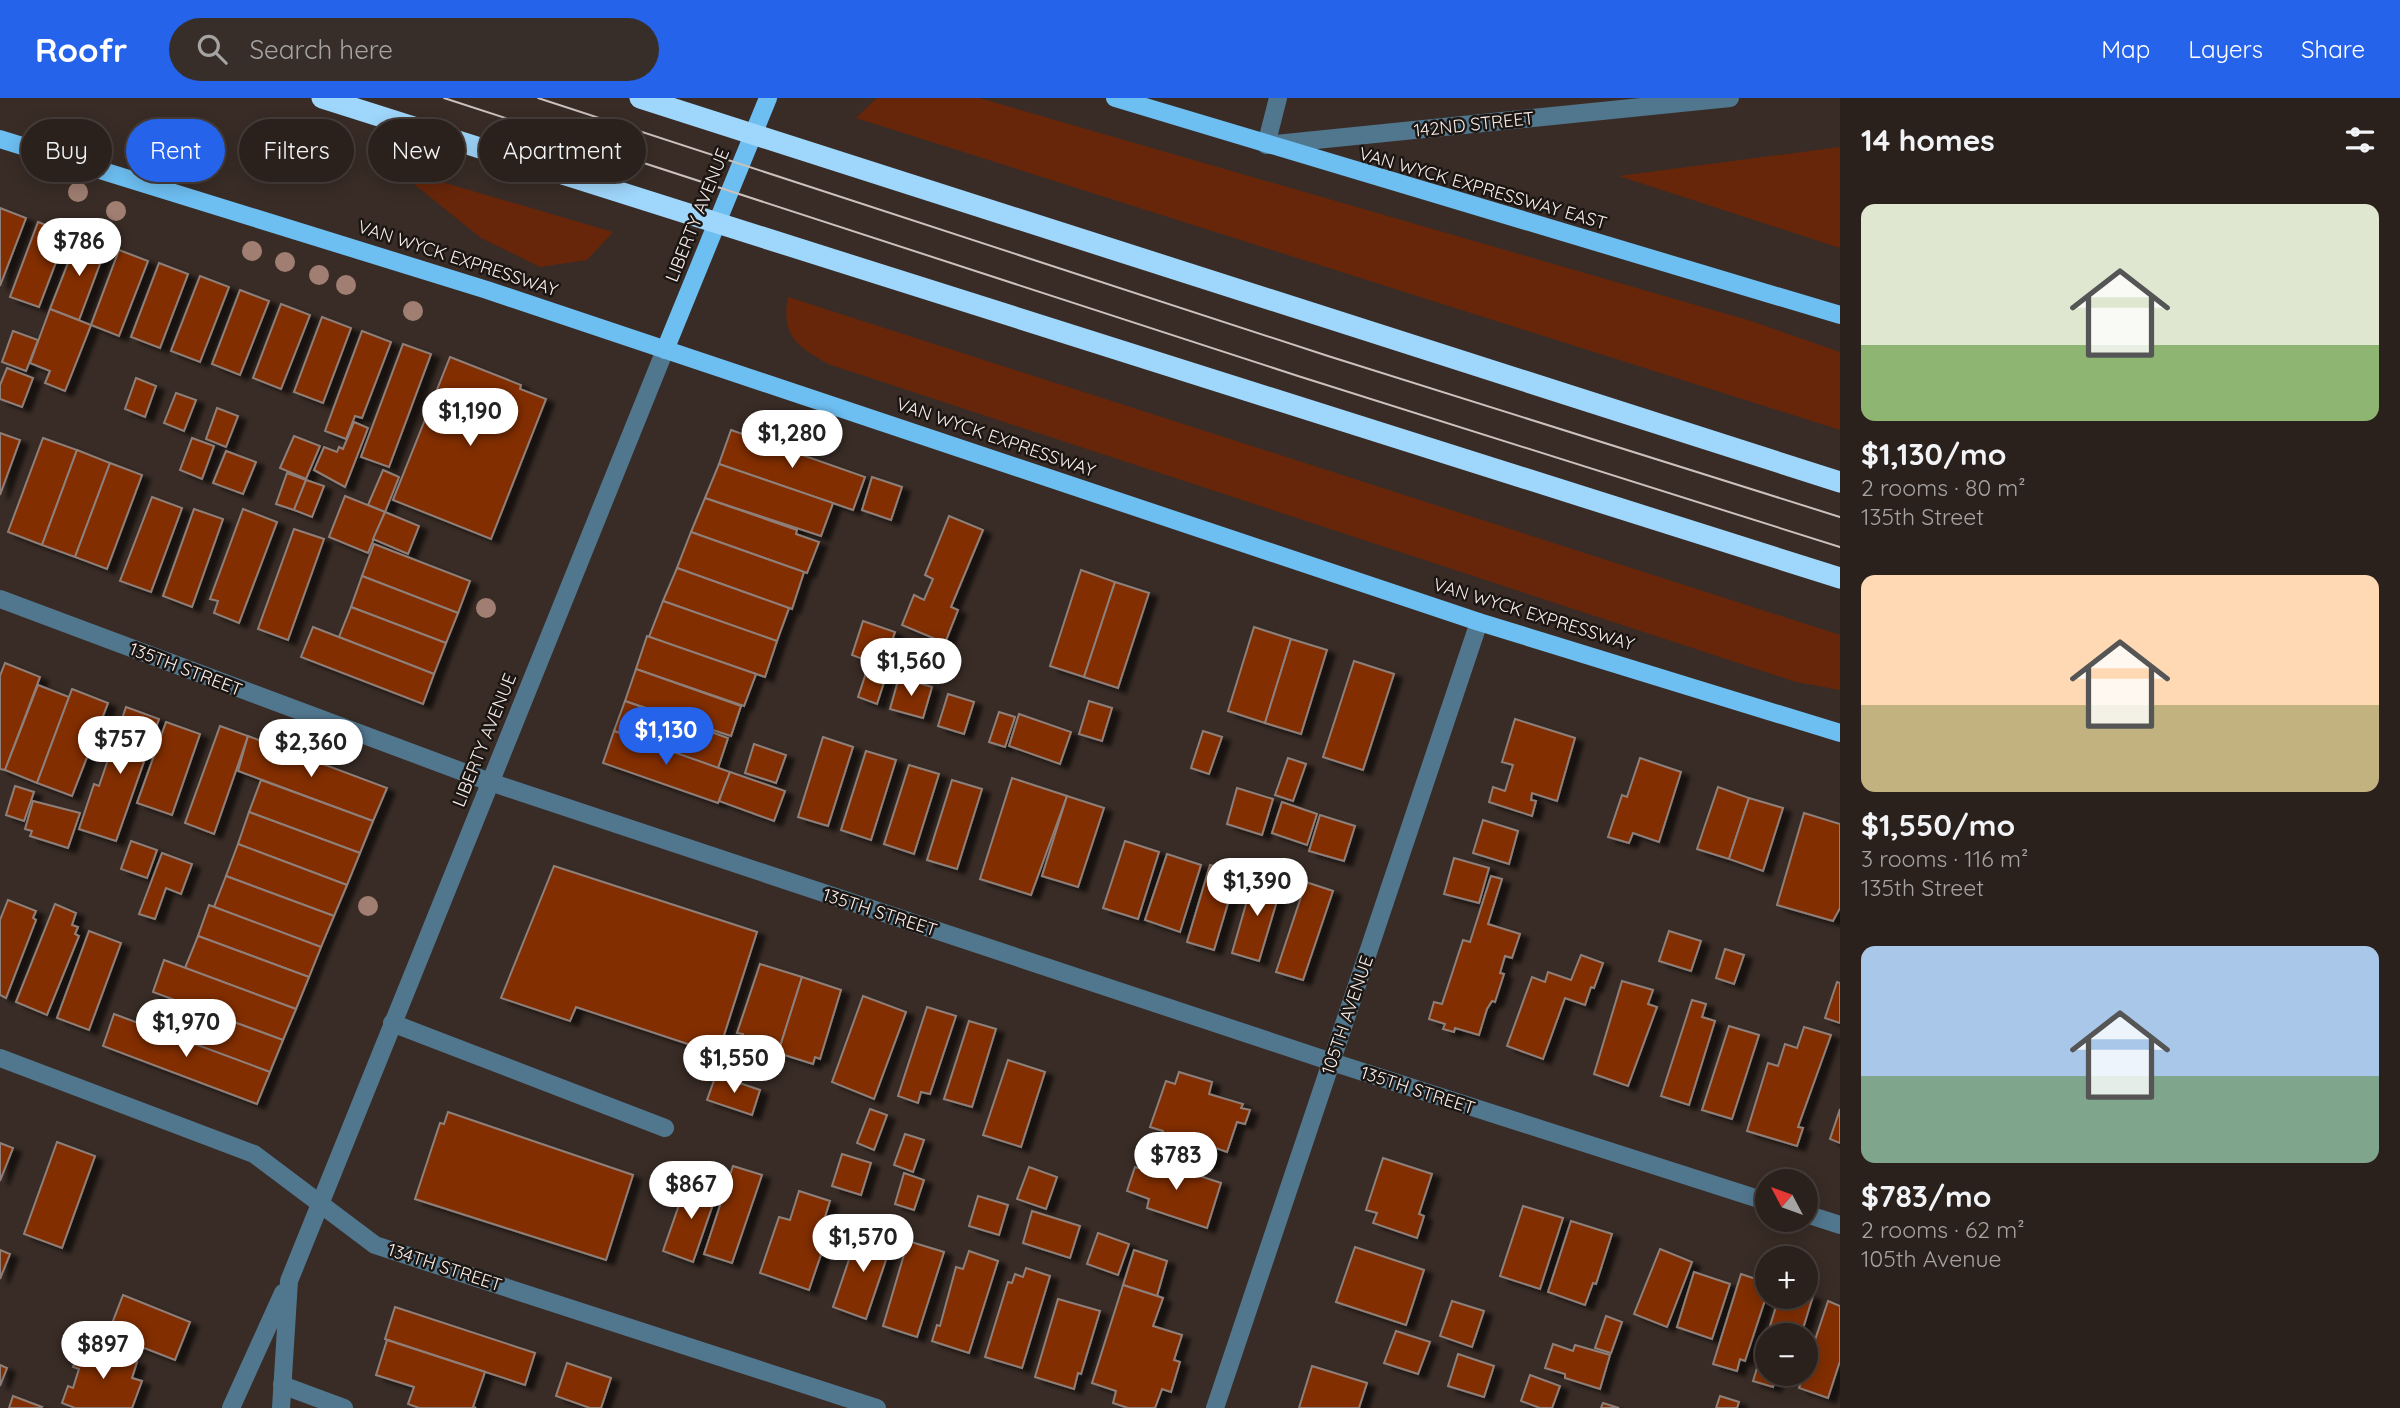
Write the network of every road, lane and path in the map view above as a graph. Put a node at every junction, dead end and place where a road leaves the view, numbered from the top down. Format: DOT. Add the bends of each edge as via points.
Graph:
graph roads {
  1 [pos="322,98"];
  2 [pos="640,98"];
  3 [pos="768,98"];
  4 [pos="1115,98"];
  5 [pos="1278,98"];
  6 [pos="1730,98"];
  7 [pos="0,139"];
  8 [pos="1266,145"];
  9 [pos="1840,315"];
  10 [pos="665,350"];
  11 [pos="1840,482"];
  12 [pos="1840,578"];
  13 [pos="0,599"];
  14 [pos="1479,622"];
  15 [pos="1840,733"];
  16 [pos="490,782"];
  17 [pos="392,1023"];
  18 [pos="0,1058"];
  19 [pos="1332,1062"];
  20 [pos="665,1128"];
  21 [pos="1755,1198"];
  22 [pos="319,1200"];
  23 [pos="1818,1218"];
  24 [pos="1840,1225"];
  25 [pos="289,1281"];
  26 [pos="282,1385"];
  27 [pos="231,1408"];
  28 [pos="281,1408"];
  29 [pos="344,1408"];
  30 [pos="877,1408"];
  31 [pos="1215,1408"];
  1 -- 12 [label="highway"];
  2 -- 11 [label="highway"];
  3 -- 10 [label="main road, LIBERTY AVENUE"];
  4 -- 8 [label="main road, VAN WYCK EXPRESSWAY EAST"];
  5 -- 8 [label="street"];
  6 -- 8 [label="street, 142ND STREET"];
  7 -- 10 [label="main road, VAN WYCK EXPRESSWAY"];
  8 -- 9 [label="main road, VAN WYCK EXPRESSWAY EAST"];
  10 -- 14 [label="main road, VAN WYCK EXPRESSWAY"];
  10 -- 16 [label="street, LIBERTY AVENUE"];
  13 -- 16 [label="street, 135TH STREET"];
  14 -- 15 [label="main road, VAN WYCK EXPRESSWAY"];
  14 -- 19 [label="street, 105TH AVENUE"];
  16 -- 17 [label="street, LIBERTY AVENUE"];
  16 -- 19 [label="street, 135TH STREET"];
  17 -- 20 [label="street"];
  17 -- 22 [label="street, LIBERTY AVENUE"];
  18 -- 22 [label="street, 134TH STREET" via="254,1154"];
  19 -- 21 [label="street, 135TH STREET"];
  19 -- 31 [label="street, 105TH AVENUE"];
  22 -- 25 [label="street, LIBERTY AVENUE"];
  22 -- 30 [label="street, 134TH STREET" via="375,1245"];
  23 -- 24 [label="street"];
  25 -- 26 [label="street, LIBERTY AVENUE"];
  25 -- 27 [label="street"];
  26 -- 28 [label="street, LIBERTY AVENUE"];
  26 -- 29 [label="street"];
}
